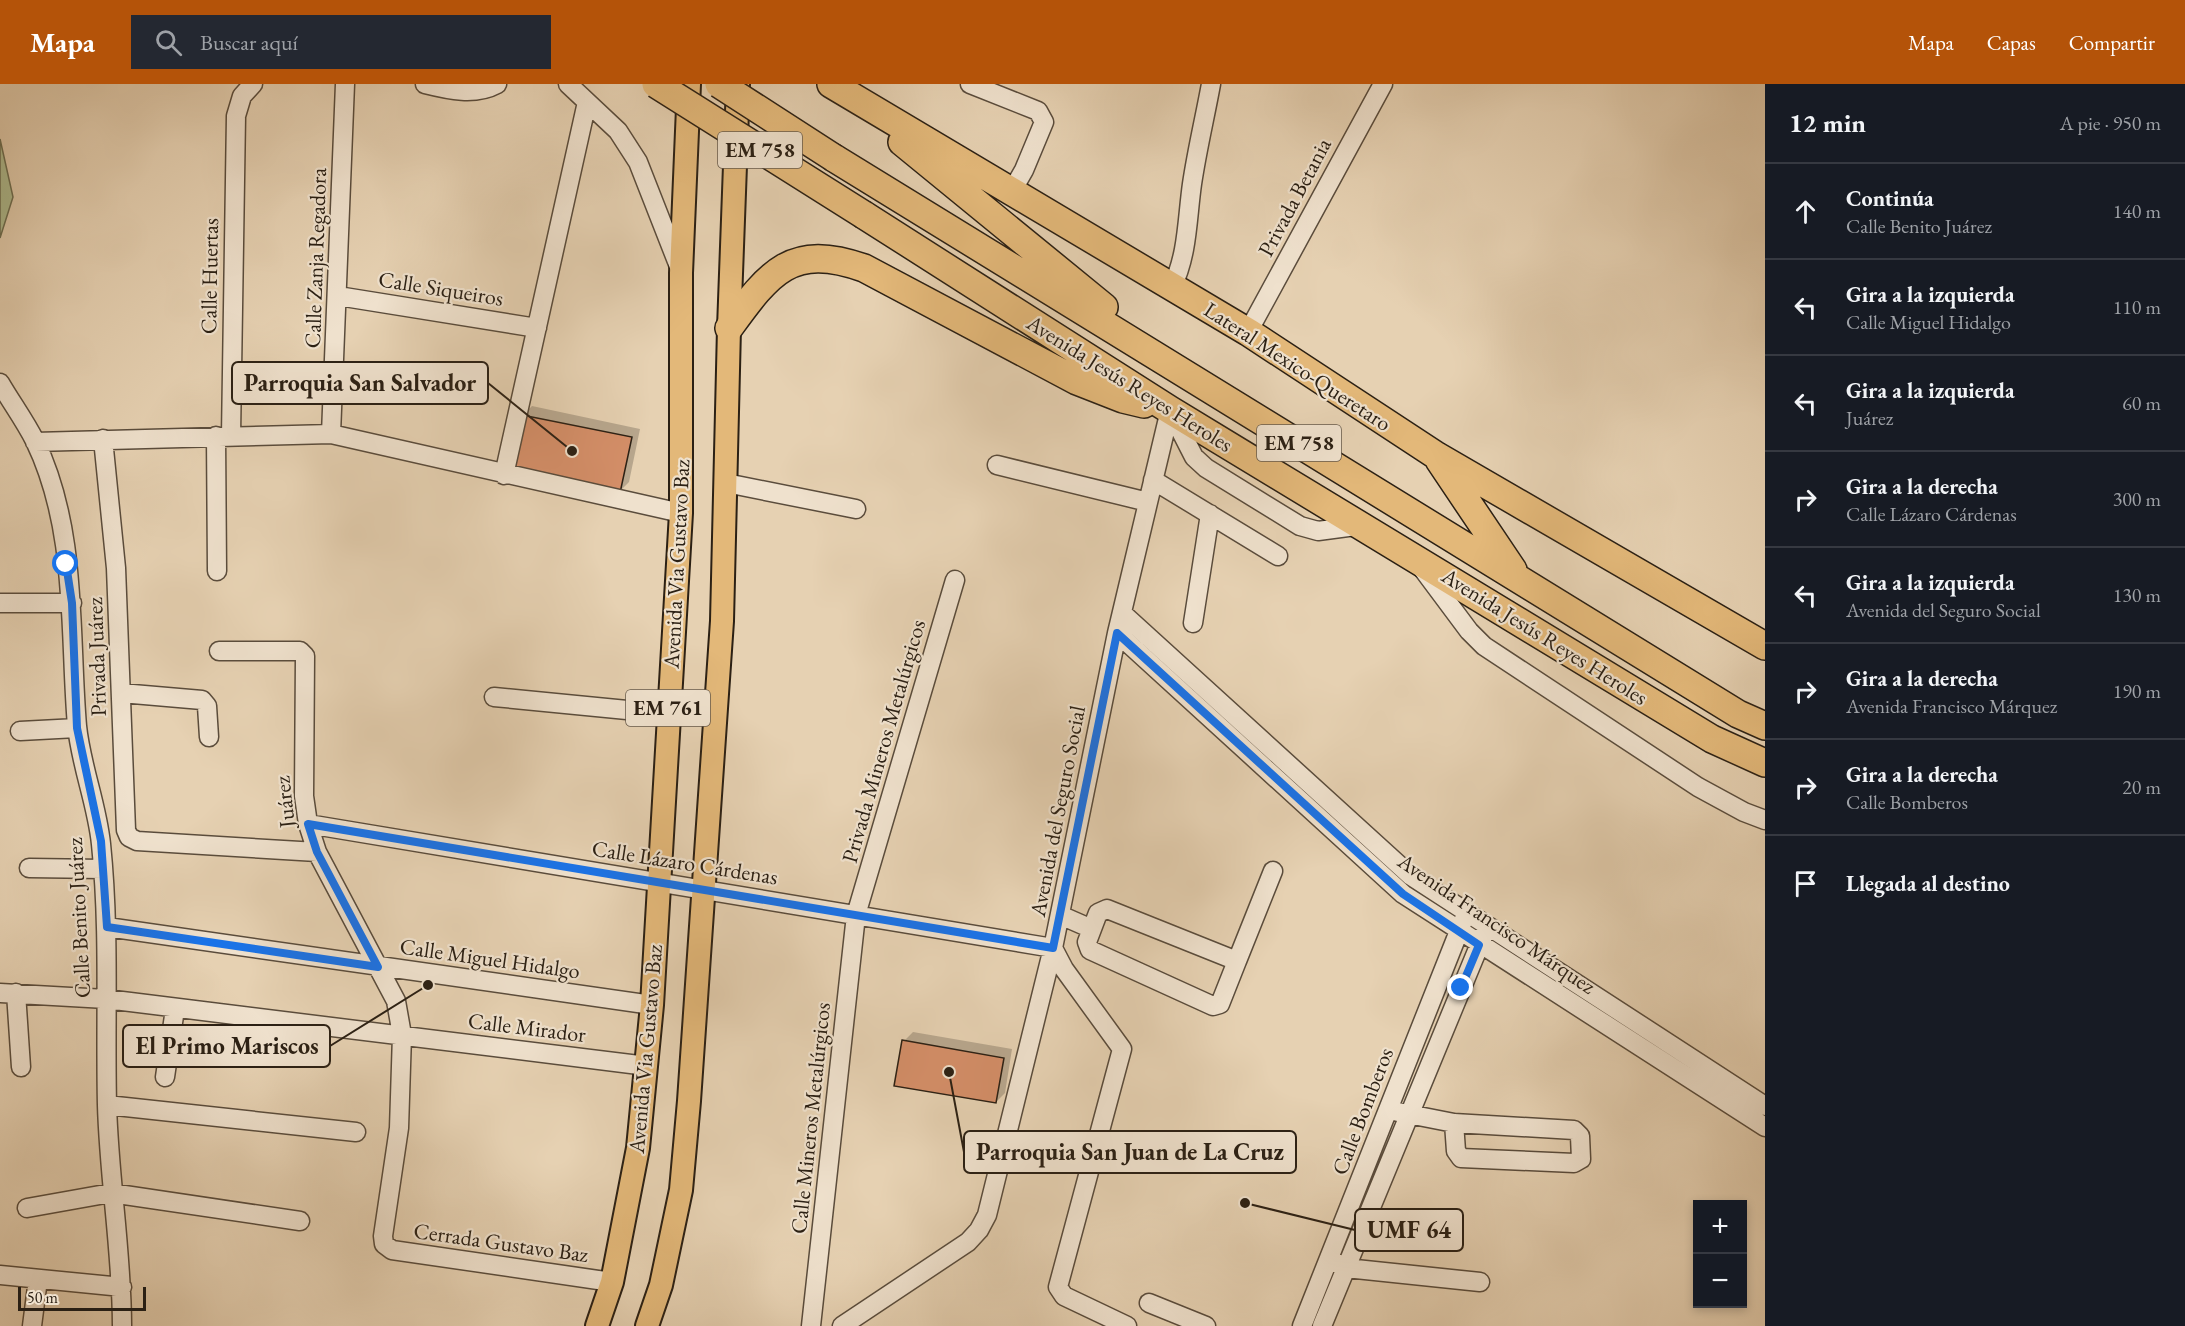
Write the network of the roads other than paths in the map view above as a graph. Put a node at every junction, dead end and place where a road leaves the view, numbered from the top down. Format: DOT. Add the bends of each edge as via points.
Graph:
graph roads {
  1 [pos="253,84"];
  2 [pos="345,84"];
  3 [pos="426,84"];
  4 [pos="497,84"];
  5 [pos="568,84"];
  6 [pos="656,84"];
  7 [pos="689,84"];
  8 [pos="719,84"];
  9 [pos="738,84"];
  10 [pos="830,84"];
  11 [pos="970,84"];
  12 [pos="1211,84"];
  13 [pos="1383,84"];
  14 [pos="587,102"];
  15 [pos="1012,191"];
  16 [pos="681,273"];
  17 [pos="1172,287"];
  18 [pos="338,296"];
  19 [pos="537,328"];
  20 [pos="729,328"];
  21 [pos="1248,332"];
  22 [pos="1184,372"];
  23 [pos="0,383"];
  24 [pos="1170,410"];
  25 [pos="331,434"];
  26 [pos="224,436"];
  27 [pos="103,439"];
  28 [pos="35,442"];
  29 [pos="1437,456"];
  30 [pos="997,465"];
  31 [pos="504,475"];
  32 [pos="1153,480"];
  33 [pos="726,483"];
  34 [pos="1148,502"];
  35 [pos="856,509"];
  36 [pos="681,513"];
  37 [pos="1210,514"];
  38 [pos="1412,555"];
  39 [pos="1278,556"];
  40 [pos="217,571"];
  41 [pos="1517,576"];
  42 [pos="955,580"];
  43 [pos="0,603"];
  44 [pos="72,603"];
  45 [pos="1122,613"];
  46 [pos="1193,623"];
  47 [pos="1117,633"];
  48 [pos="1765,646"];
  49 [pos="219,651"];
  50 [pos="121,693"];
  51 [pos="494,697"];
  52 [pos="668,714"];
  53 [pos="1765,726"];
  54 [pos="77,728"];
  55 [pos="20,731"];
  56 [pos="209,737"];
  57 [pos="1765,763"];
  58 [pos="1765,820"];
  59 [pos="308,824"];
  60 [pos="317,852"];
  61 [pos="29,868"];
  62 [pos="103,869"];
  63 [pos="1273,871"];
  64 [pos="657,882"];
  65 [pos="704,889"];
  66 [pos="1466,914"];
  67 [pos="856,915"];
  68 [pos="1060,915"];
  69 [pos="107,927"];
  70 [pos="1488,927"];
  71 [pos="1092,929"];
  72 [pos="1459,931"];
  73 [pos="1479,945"];
  74 [pos="1053,948"];
  75 [pos="1237,961"];
  76 [pos="378,967"];
  77 [pos="8,993"];
  78 [pos="106,999"];
  79 [pos="652,1005"];
  80 [pos="175,1009"];
  81 [pos="402,1035"];
  82 [pos="647,1066"];
  83 [pos="21,1067"];
  84 [pos="165,1077"];
  85 [pos="107,1105"];
  86 [pos="1765,1106"];
  87 [pos="1389,1109"];
  88 [pos="1408,1116"];
  89 [pos="1454,1123"];
  90 [pos="1765,1127"];
  91 [pos="356,1132"];
  92 [pos="111,1193"];
  93 [pos="27,1208"];
  94 [pos="300,1221"];
  95 [pos="1338,1263"];
  96 [pos="0,1275"];
  97 [pos="38,1279"];
  98 [pos="612,1282"];
  99 [pos="1480,1282"];
  100 [pos="122,1287"];
  101 [pos="1149,1303"];
  102 [pos="1179,1321"];
  103 [pos="32,1326"];
  104 [pos="122,1326"];
  105 [pos="597,1326"];
  106 [pos="647,1326"];
  107 [pos="811,1326"];
  108 [pos="842,1326"];
  109 [pos="1127,1326"];
  110 [pos="1206,1326"];
  111 [pos="1302,1326"];
  112 [pos="1322,1326"];
  1 -- 26 [label="street, Calle Huertas" via="242,96 236,117"];
  2 -- 18 [label="street, Calle Zanja Regadora"];
  3 -- 4 [label="street" via="474,91"];
  5 -- 14 [label="street"];
  6 -- 24 [label="highway, Avenida Jesús Reyes Heroles / EM 758, bridge"];
  7 -- 16 [label="main road, Avenida Via Gustavo Baz / EM 761"];
  8 -- 22 [label="highway, Avenida Jesús Reyes Heroles / EM 758, bridge"];
  9 -- 20 [label="main road, Avenida Via Gustavo Baz / EM 761"];
  10 -- 15 [label="highway, Lateral Mexico-Queretaro"];
  10 -- 22 [label="highway"];
  11 -- 15 [label="street" via="1042,116 1040,132"];
  12 -- 17 [label="street" via="1192,183 1185,249"];
  13 -- 21 [label="street, Privada Betania"];
  14 -- 16 [label="street" via="618,131 638,162"];
  14 -- 19 [label="street"];
  15 -- 17 [label="highway, Lateral Mexico-Queretaro"];
  16 -- 36 [label="main road, Avenida Via Gustavo Baz / EM 761"];
  17 -- 21 [label="highway, Lateral Mexico-Queretaro"];
  18 -- 19 [label="street, Calle Siqueiros"];
  18 -- 25 [label="street, Calle Zanja Regadora"];
  19 -- 31 [label="street"];
  20 -- 24 [label="highway" via="763,282 783,267 810,258 838,259 864,268 1077,381 1123,399"];
  20 -- 33 [label="main road, Avenida Via Gustavo Baz / EM 761"];
  21 -- 29 [label="highway, Lateral Mexico-Queretaro"];
  22 -- 41 [label="highway, Avenida Jesús Reyes Heroles / EM 758"];
  23 -- 28 [label="street, Calle Benito Juárez"];
  24 -- 32 [label="street, Avenida del Seguro Social"];
  24 -- 38 [label="highway, Avenida Jesús Reyes Heroles / EM 758"];
  25 -- 26 [label="street"];
  25 -- 31 [label="street"];
  26 -- 27 [label="street"];
  26 -- 40 [label="street, Calle Huertas"];
  27 -- 28 [label="street"];
  27 -- 50 [label="street, Privada Juárez" via="116,568"];
  28 -- 44 [label="street, Calle Benito Juárez" via="58,506"];
  29 -- 41 [label="highway"];
  29 -- 48 [label="highway, Lateral Mexico-Queretaro"];
  30 -- 34 [label="street"];
  31 -- 36 [label="street"];
  32 -- 34 [label="street, Avenida del Seguro Social"];
  32 -- 37 [label="street"];
  33 -- 35 [label="street"];
  33 -- 65 [label="main road, Avenida Via Gustavo Baz / EM 761" via="722,621"];
  34 -- 45 [label="street, Avenida del Seguro Social"];
  36 -- 52 [label="main road, Avenida Via Gustavo Baz / EM 761"];
  37 -- 39 [label="street"];
  37 -- 46 [label="street"];
  38 -- 57 [label="highway, Avenida Jesús Reyes Heroles / EM 758" via="1712,739"];
  38 -- 58 [label="street" via="1484,646 1698,787"];
  41 -- 53 [label="highway, Avenida Jesús Reyes Heroles / EM 758" via="1738,714"];
  42 -- 67 [label="street, Privada Mineros Metalúrgicos"];
  43 -- 44 [label="street"];
  44 -- 54 [label="street, Calle Benito Juárez"];
  45 -- 47 [label="street, Avenida del Seguro Social"];
  45 -- 66 [label="street, Avenida Francisco Márquez" via="1411,876"];
  47 -- 68 [label="street, Avenida del Seguro Social"];
  47 -- 72 [label="street, Avenida Francisco Márquez" via="1403,894"];
  49 -- 59 [label="street, Juárez" via="304,652 304,796"];
  50 -- 56 [label="street" via="205,702"];
  50 -- 60 [label="street, Privada Juárez" via="129,837 137,841"];
  51 -- 52 [label="street"];
  52 -- 64 [label="main road, Avenida Via Gustavo Baz / EM 761"];
  54 -- 55 [label="street"];
  54 -- 62 [label="street, Calle Benito Juárez" via="101,841"];
  59 -- 60 [label="street, Juárez"];
  59 -- 64 [label="street, Calle Lázaro Cárdenas"];
  60 -- 76 [label="street, Juárez"];
  61 -- 62 [label="street"];
  62 -- 69 [label="street, Calle Benito Juárez"];
  63 -- 75 [label="street"];
  64 -- 65 [label="street, Calle Lázaro Cárdenas"];
  64 -- 79 [label="main road, Avenida Via Gustavo Baz / EM 761"];
  65 -- 67 [label="street, Calle Lázaro Cárdenas"];
  65 -- 106 [label="main road, Avenida Via Gustavo Baz / EM 761" via="681,1191 661,1285"];
  66 -- 70 [label="street, Avenida Francisco Márquez"];
  66 -- 72 [label="street, Calle Bomberos"];
  67 -- 74 [label="street, Calle Lázaro Cárdenas"];
  67 -- 107 [label="street, Calle Mineros Metalúrgicos"];
  68 -- 71 [label="street"];
  68 -- 74 [label="street, Avenida del Seguro Social"];
  69 -- 76 [label="street, Calle Miguel Hidalgo"];
  69 -- 78 [label="street, Calle Benito Juárez"];
  70 -- 73 [label="street, Calle Bomberos"];
  70 -- 86 [label="street, Avenida Francisco Márquez"];
  71 -- 75 [label="street" via="1098,913 1107,909"];
  71 -- 75 [label="street" via="1087,942 1090,950 1213,1006 1220,1004"];
  72 -- 73 [label="street, Avenida Francisco Márquez"];
  72 -- 87 [label="street, Calle Bomberos"];
  73 -- 88 [label="street, Calle Bomberos"];
  73 -- 90 [label="street, Avenida Francisco Márquez"];
  74 -- 108 [label="street, Avenida del Seguro Social" via="991,1200 979,1230 953,1254"];
  74 -- 109 [label="street" via="1122,1049 1058,1287 1059,1292"];
  76 -- 79 [label="street, Calle Miguel Hidalgo"];
  76 -- 81 [label="street" via="396,1001"];
  77 -- 78 [label="street, Calle Mirador"];
  77 -- 83 [label="street"];
  78 -- 80 [label="street, Calle Mirador"];
  78 -- 85 [label="street, Calle Benito Juárez"];
  79 -- 82 [label="main road, Avenida Via Gustavo Baz / EM 761"];
  80 -- 81 [label="street, Calle Mirador"];
  80 -- 84 [label="street"];
  81 -- 82 [label="street, Calle Mirador"];
  81 -- 98 [label="street, Cerrada Gustavo Baz" via="399,1128 384,1244 392,1250"];
  82 -- 98 [label="main road, Avenida Via Gustavo Baz / EM 761" via="638,1148"];
  85 -- 91 [label="street"];
  85 -- 92 [label="street, Calle Benito Juárez"];
  87 -- 88 [label="street"];
  87 -- 95 [label="street, Calle Bomberos"];
  88 -- 89 [label="street"];
  88 -- 95 [label="street, Calle Bomberos"];
  89 -- 89 [label="street" via="1456,1151 1461,1158 1574,1162 1581,1159 1580,1136 1574,1130"];
  92 -- 93 [label="street"];
  92 -- 94 [label="street"];
  92 -- 100 [label="street, Calle Benito Juárez"];
  95 -- 99 [label="street"];
  95 -- 111 [label="street, Calle Bomberos"];
  95 -- 112 [label="street, Calle Bomberos"];
  96 -- 97 [label="street"];
  97 -- 100 [label="street"];
  97 -- 103 [label="street"];
  98 -- 105 [label="main road, Avenida Via Gustavo Baz / EM 761"];
  100 -- 104 [label="street, Calle Benito Juárez"];
  101 -- 102 [label="street"];
  102 -- 110 [label="street"];
}
